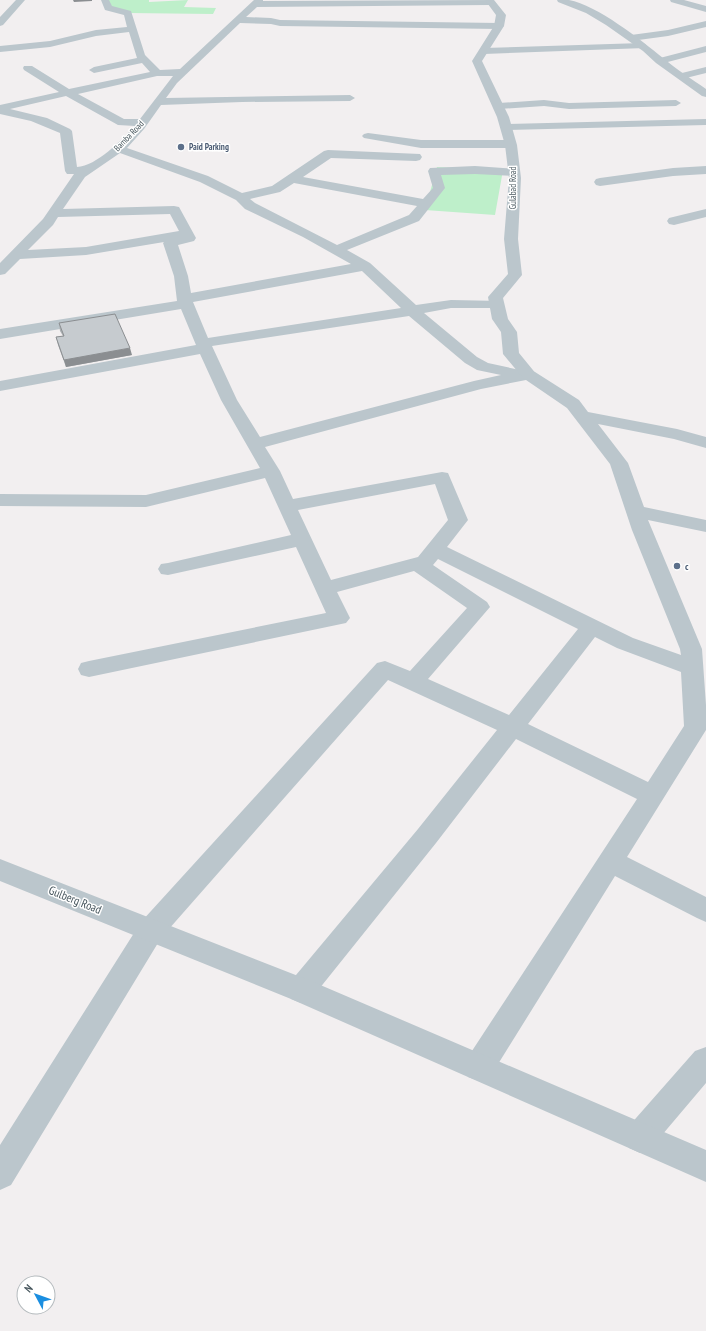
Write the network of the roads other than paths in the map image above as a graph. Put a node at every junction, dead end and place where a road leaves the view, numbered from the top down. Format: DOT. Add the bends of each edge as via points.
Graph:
graph roads {
  1 [pos="21,0"];
  2 [pos="105,0"];
  3 [pos="561,0"];
  4 [pos="674,0"];
  5 [pos="490,1"];
  6 [pos="257,2"];
  7 [pos="706,9"];
  8 [pos="238,20"];
  9 [pos="0,23"];
  10 [pos="706,24"];
  11 [pos="499,26"];
  12 [pos="132,29"];
  13 [pos="631,38"];
  14 [pos="642,46"];
  15 [pos="0,49"];
  16 [pos="706,49"];
  17 [pos="484,51"];
  18 [pos="144,60"];
  19 [pos="660,61"];
  20 [pos="28,68"];
  21 [pos="94,70"];
  22 [pos="706,70"];
  23 [pos="183,72"];
  24 [pos="157,73"];
  25 [pos="682,76"];
  26 [pos="68,93"];
  27 [pos="706,94"];
  28 [pos="350,98"];
  29 [pos="158,102"];
  30 [pos="676,103"];
  31 [pos="499,106"];
  32 [pos="0,109"];
  33 [pos="144,122"];
  34 [pos="706,122"];
  35 [pos="506,127"];
  36 [pos="368,136"];
  37 [pos="510,144"];
  38 [pos="119,149"];
  39 [pos="416,157"];
  40 [pos="86,170"];
  41 [pos="706,170"];
  42 [pos="514,172"];
  43 [pos="292,179"];
  44 [pos="600,182"];
  45 [pos="241,197"];
  46 [pos="426,204"];
  47 [pos="54,213"];
  48 [pos="706,213"];
  49 [pos="674,221"];
  50 [pos="186,233"];
  51 [pos="336,250"];
  52 [pos="15,255"];
  53 [pos="365,266"];
  54 [pos="0,271"];
  55 [pos="185,301"];
  56 [pos="497,304"];
  57 [pos="412,311"];
  58 [pos="0,334"];
  59 [pos="204,346"];
  60 [pos="529,375"];
  61 [pos="0,386"];
  62 [pos="583,416"];
  63 [pos="706,443"];
  64 [pos="255,444"];
  65 [pos="271,471"];
  66 [pos="0,500"];
  67 [pos="287,506"];
  68 [pos="635,511"];
  69 [pos="706,526"];
  70 [pos="303,539"];
  71 [pos="436,549"];
  72 [pos="417,564"];
  73 [pos="168,569"];
  74 [pos="325,588"];
  75 [pos="592,626"];
  76 [pos="692,668"];
  77 [pos="89,669"];
  78 [pos="413,682"];
  79 [pos="513,727"];
  80 [pos="701,733"];
  81 [pos="653,796"];
  82 [pos="611,861"];
  83 [pos="0,870"];
  84 [pos="706,910"];
  85 [pos="151,930"];
  86 [pos="301,990"];
  87 [pos="706,1061"];
  88 [pos="479,1067"];
  89 [pos="640,1137"];
  90 [pos="706,1166"];
  91 [pos="0,1174"];
  1 -- 9 [label="street"];
  2 -- 12 [label="street" via="108,8 128,13"];
  3 -- 13 [label="street" via="589,11"];
  4 -- 7 [label="street"];
  5 -- 6 [label="street" via="353,4"];
  5 -- 11 [label="street" via="501,15"];
  6 -- 8 [label="street, Bamba Road"];
  8 -- 11 [label="street" via="280,23"];
  8 -- 23 [label="street, Bamba Road"];
  10 -- 13 [label="street"];
  11 -- 17 [label="street, Gulabad Road"];
  12 -- 15 [label="street" via="96,33 50,44"];
  12 -- 18 [label="street" via="140,56"];
  13 -- 14 [label="street"];
  14 -- 17 [label="street"];
  14 -- 19 [label="street"];
  16 -- 19 [label="street"];
  17 -- 31 [label="street, Gulabad Road" via="477,60"];
  18 -- 21 [label="street"];
  18 -- 24 [label="street"];
  19 -- 25 [label="street"];
  20 -- 26 [label="street"];
  22 -- 25 [label="street"];
  23 -- 24 [label="street"];
  23 -- 29 [label="street, Bamba Road"];
  24 -- 26 [label="street"];
  25 -- 27 [label="street"];
  26 -- 32 [label="street"];
  26 -- 33 [label="street" via="122,124"];
  28 -- 29 [label="street"];
  29 -- 33 [label="street, Bamba Road"];
  30 -- 31 [label="street" via="569,106 544,103"];
  31 -- 35 [label="street, Gulabad Road"];
  32 -- 40 [label="street" via="34,117 66,131 71,171"];
  33 -- 38 [label="street, Bamba Road"];
  34 -- 35 [label="street"];
  35 -- 37 [label="street, Gulabad Road"];
  36 -- 37 [label="street" via="421,144"];
  37 -- 42 [label="street, Gulabad Road"];
  38 -- 40 [label="street, Bamba Road"];
  38 -- 45 [label="street" via="204,179"];
  39 -- 43 [label="street" via="328,154"];
  40 -- 47 [label="street, Bamba Road"];
  41 -- 44 [label="street"];
  42 -- 46 [label="street" via="434,171 439,188"];
  42 -- 56 [label="street, Gulabad Road" via="511,238 515,275 495,297"];
  43 -- 45 [label="street" via="276,189"];
  43 -- 46 [label="street"];
  45 -- 51 [label="street" via="250,206"];
  46 -- 51 [label="street" via="414,218"];
  47 -- 50 [label="street" via="174,210"];
  47 -- 52 [label="street, Bamba Road"];
  48 -- 49 [label="street"];
  50 -- 52 [label="street" via="86,251"];
  50 -- 55 [label="street" via="189,238 170,243 181,276"];
  51 -- 53 [label="street"];
  52 -- 54 [label="street, Bamba Road"];
  53 -- 55 [label="street"];
  53 -- 57 [label="street"];
  55 -- 58 [label="street"];
  55 -- 59 [label="street"];
  56 -- 57 [label="street" via="451,304"];
  56 -- 60 [label="street" via="500,319 509,332 511,354"];
  57 -- 59 [label="street"];
  57 -- 60 [label="street" via="483,368"];
  59 -- 61 [label="street"];
  59 -- 64 [label="street" via="229,400"];
  60 -- 62 [label="street" via="573,404"];
  60 -- 64 [label="street" via="480,384"];
  62 -- 63 [label="street" via="677,434"];
  62 -- 68 [label="street" via="619,463"];
  64 -- 65 [label="street"];
  65 -- 66 [label="street" via="146,501"];
  65 -- 67 [label="street"];
  67 -- 70 [label="street"];
  67 -- 71 [label="street" via="442,477 458,520"];
  68 -- 69 [label="street"];
  68 -- 76 [label="street" via="691,649"];
  70 -- 73 [label="street"];
  70 -- 74 [label="street"];
  71 -- 72 [label="street" via="425,562"];
  71 -- 75 [label="street"];
  72 -- 74 [label="street"];
  72 -- 78 [label="street" via="480,607"];
  74 -- 77 [label="street" via="339,618"];
  75 -- 76 [label="street" via="625,643"];
  75 -- 79 [label="street"];
  76 -- 80 [label="street"];
  78 -- 79 [label="street"];
  78 -- 85 [label="street" via="385,669"];
  79 -- 81 [label="street"];
  79 -- 86 [label="street"];
  80 -- 81 [label="street"];
  81 -- 82 [label="street"];
  82 -- 84 [label="street"];
  82 -- 88 [label="street"];
  83 -- 85 [label="street, Gulberg Road"];
  85 -- 86 [label="street, Gulberg Road"];
  85 -- 91 [label="street"];
  86 -- 88 [label="street, Gulberg Road"];
  87 -- 89 [label="street"];
  88 -- 89 [label="street, Gulberg Road"];
  89 -- 90 [label="street, Gulberg Road"];
}
